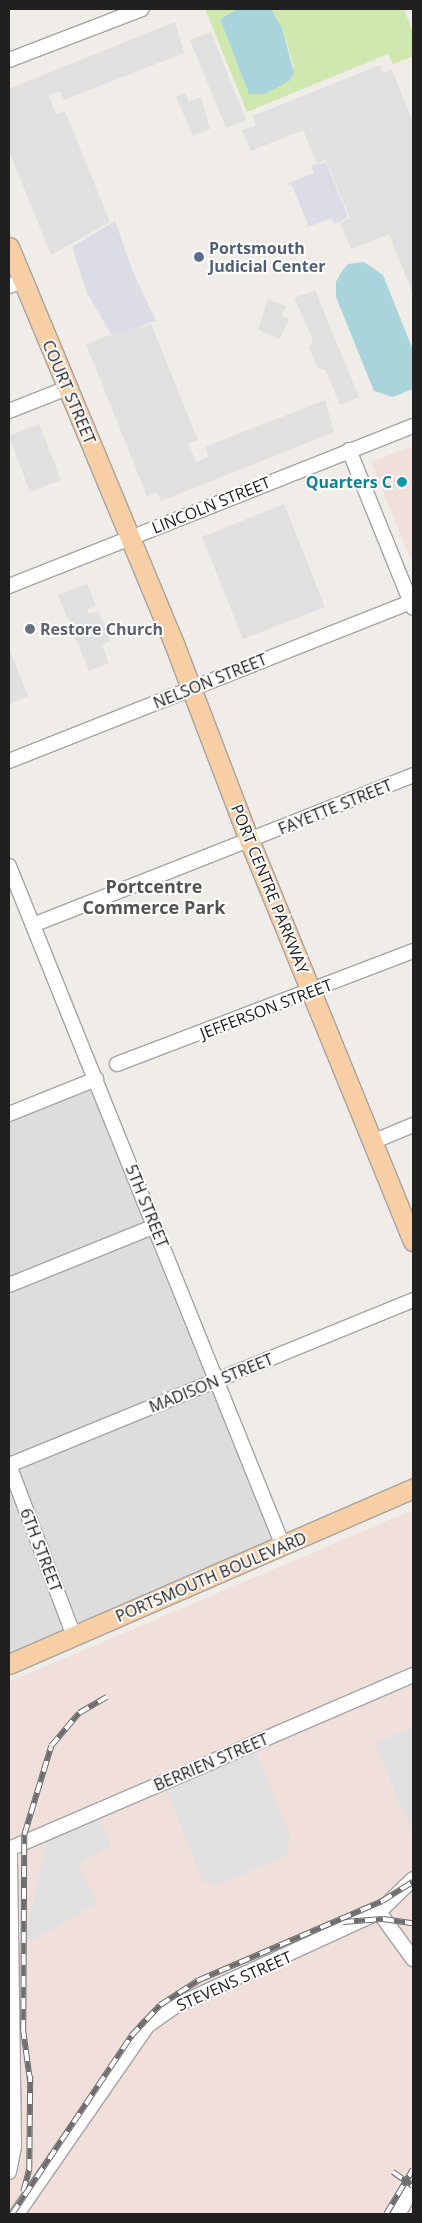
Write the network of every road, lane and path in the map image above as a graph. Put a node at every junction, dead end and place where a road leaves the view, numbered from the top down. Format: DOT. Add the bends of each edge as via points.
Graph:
graph roads {
  1 [pos="142,9"];
  2 [pos="9,60"];
  3 [pos="9,247"];
  4 [pos="16,284"];
  5 [pos="67,388"];
  6 [pos="9,411"];
  7 [pos="413,426"];
  8 [pos="349,450"];
  9 [pos="129,537"];
  10 [pos="9,586"];
  11 [pos="412,605"];
  12 [pos="190,689"];
  13 [pos="9,761"];
  14 [pos="413,775"];
  15 [pos="250,842"];
  16 [pos="9,866"];
  17 [pos="33,925"];
  18 [pos="413,951"];
  19 [pos="312,992"];
  20 [pos="117,1064"];
  21 [pos="96,1079"];
  22 [pos="9,1114"];
  23 [pos="413,1125"];
  24 [pos="372,1142"];
  25 [pos="155,1226"];
  26 [pos="413,1241"];
  27 [pos="9,1285"];
  28 [pos="413,1300"];
  29 [pos="217,1380"];
  30 [pos="9,1465"];
  31 [pos="413,1488"];
  32 [pos="283,1546"];
  33 [pos="74,1636"];
  34 [pos="9,1664"];
  35 [pos="413,1675"];
  36 [pos="10,1849"];
  37 [pos="413,1879"];
  38 [pos="378,1912"];
  39 [pos="413,1960"];
  40 [pos="9,2172"];
  41 [pos="413,2188"];
  42 [pos="17,2214"];
  43 [pos="398,2214"];
  1 -- 2 [label="street"];
  3 -- 4 [label="main road, COURT STREET"];
  4 -- 5 [label="main road, COURT STREET"];
  5 -- 6 [label="street"];
  5 -- 9 [label="main road, COURT STREET"];
  7 -- 8 [label="street, LINCOLN STREET"];
  8 -- 9 [label="street, LINCOLN STREET"];
  8 -- 11 [label="street"];
  9 -- 10 [label="street, LINCOLN STREET"];
  9 -- 12 [label="main road, PORT CENTRE PARKWAY"];
  11 -- 12 [label="street, NELSON STREET"];
  12 -- 13 [label="street, NELSON STREET"];
  12 -- 15 [label="main road, PORT CENTRE PARKWAY"];
  14 -- 15 [label="street, FAYETTE STREET"];
  15 -- 17 [label="street, FAYETTE STREET"];
  15 -- 19 [label="main road, PORT CENTRE PARKWAY"];
  16 -- 17 [label="street, 5TH STREET"];
  17 -- 21 [label="street, 5TH STREET"];
  18 -- 19 [label="street, JEFFERSON STREET"];
  19 -- 20 [label="street, JEFFERSON STREET"];
  19 -- 24 [label="main road, PORT CENTRE PARKWAY"];
  21 -- 22 [label="street"];
  21 -- 25 [label="street, 5TH STREET"];
  23 -- 24 [label="street"];
  24 -- 26 [label="main road, PORT CENTRE PARKWAY"];
  25 -- 27 [label="street"];
  25 -- 29 [label="street, 5TH STREET"];
  28 -- 29 [label="street, MADISON STREET"];
  29 -- 30 [label="street, MADISON STREET"];
  29 -- 32 [label="street, 5TH STREET"];
  30 -- 33 [label="street, 6TH STREET"];
  31 -- 32 [label="main road, PORTSMOUTH BOULEVARD"];
  32 -- 33 [label="main road, PORTSMOUTH BOULEVARD"];
  33 -- 34 [label="main road, PORTSMOUTH BOULEVARD"];
  35 -- 36 [label="street, BERRIEN STREET"];
  36 -- 40 [label="street" via="14,2146"];
  37 -- 38 [label="street, STEVENS STREET"];
  38 -- 39 [label="street"];
  38 -- 42 [label="street, STEVENS STREET" via="179,2004 147,2026"];
  41 -- 43 [label="street"];
}
